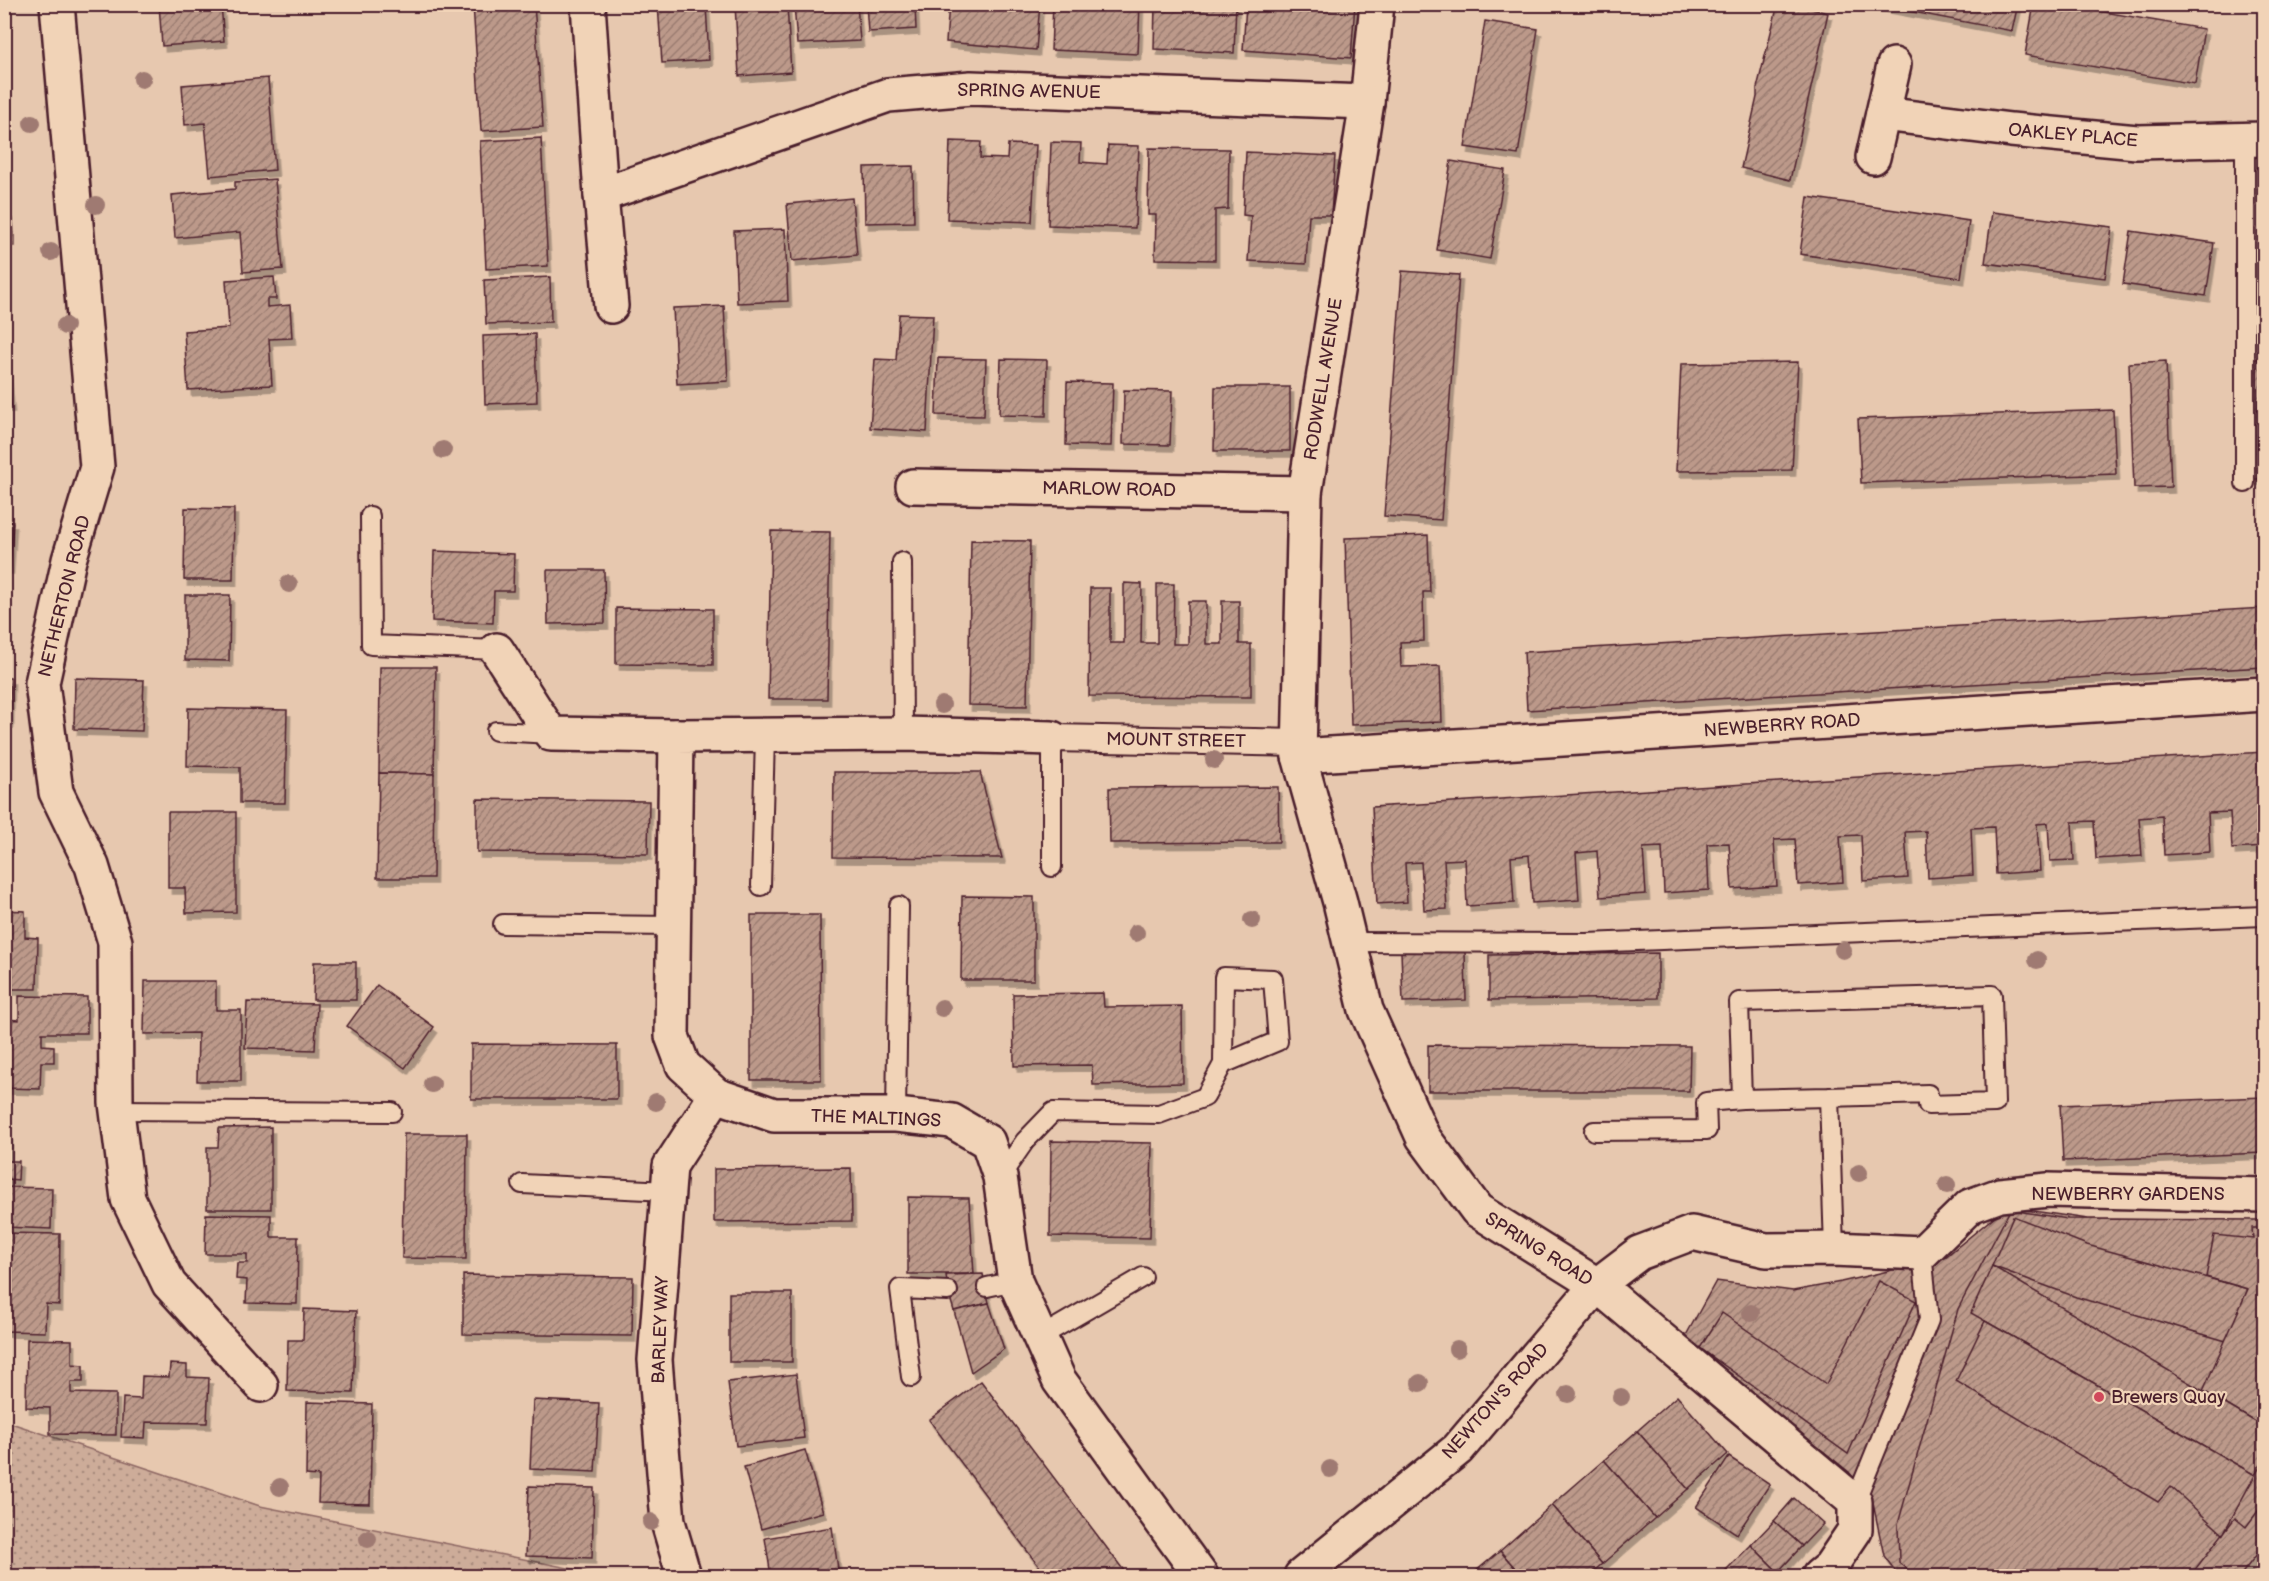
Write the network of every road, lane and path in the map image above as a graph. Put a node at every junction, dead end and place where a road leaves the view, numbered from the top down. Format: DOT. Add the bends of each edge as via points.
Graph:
graph roads {
  1 [pos="57,4"];
  2 [pos="588,4"];
  3 [pos="1377,4"];
  4 [pos="1894,65"];
  5 [pos="1367,102"];
  6 [pos="1883,114"];
  7 [pos="2255,139"];
  8 [pos="1873,157"];
  9 [pos="601,195"];
  10 [pos="611,306"];
  11 [pos="2245,483"];
  12 [pos="913,486"];
  13 [pos="1305,493"];
  14 [pos="370,516"];
  15 [pos="902,562"];
  16 [pos="497,650"];
  17 [pos="2265,694"];
  18 [pos="496,731"];
  19 [pos="551,734"];
  20 [pos="903,734"];
  21 [pos="676,736"];
  22 [pos="765,737"];
  23 [pos="1052,738"];
  24 [pos="1299,749"];
  25 [pos="1052,867"];
  26 [pos="761,886"];
  27 [pos="899,906"];
  28 [pos="2265,916"];
  29 [pos="503,924"];
  30 [pos="674,926"];
  31 [pos="1350,942"];
  32 [pos="1222,1064"];
  33 [pos="716,1095"];
  34 [pos="1829,1097"];
  35 [pos="1742,1099"];
  36 [pos="116,1110"];
  37 [pos="392,1112"];
  38 [pos="896,1115"];
  39 [pos="1594,1131"];
  40 [pos="999,1177"];
  41 [pos="522,1184"];
  42 [pos="668,1191"];
  43 [pos="2265,1196"];
  44 [pos="1834,1249"];
  45 [pos="1922,1253"];
  46 [pos="1143,1277"];
  47 [pos="1597,1285"];
  48 [pos="948,1291"];
  49 [pos="1040,1337"];
  50 [pos="911,1377"];
  51 [pos="261,1385"];
  52 [pos="1856,1502"];
  53 [pos="1830,1573"];
  54 [pos="1307,1575"];
  55 [pos="684,1576"];
  56 [pos="1201,1576"];
  1 -- 36 [label="street, NETHERTON ROAD" via="97,467 69,560 42,682 56,792 92,866 115,942"];
  2 -- 9 [label="street"];
  3 -- 5 [label="street, RODWELL AVENUE"];
  4 -- 6 [label="street"];
  5 -- 9 [label="street, SPRING AVENUE" via="971,87 888,95"];
  5 -- 13 [label="street, RODWELL AVENUE"];
  6 -- 7 [label="street, OAKLEY PLACE" via="2137,142"];
  6 -- 8 [label="street"];
  7 -- 11 [label="lane"];
  9 -- 10 [label="street"];
  12 -- 13 [label="street, MARLOW ROAD"];
  13 -- 24 [label="street, RODWELL AVENUE"];
  14 -- 16 [label="lane" via="371,645"];
  15 -- 20 [label="lane"];
  16 -- 19 [label="street"];
  17 -- 24 [label="street, NEWBERRY ROAD"];
  18 -- 19 [label="lane"];
  19 -- 21 [label="street"];
  20 -- 22 [label="street"];
  20 -- 23 [label="street"];
  21 -- 22 [label="street"];
  21 -- 30 [label="street, THE MALTINGS"];
  22 -- 26 [label="lane"];
  23 -- 24 [label="street, MOUNT STREET"];
  23 -- 25 [label="lane"];
  24 -- 31 [label="street, SPRING ROAD"];
  27 -- 38 [label="lane"];
  28 -- 31 [label="lane" via="1587,943"];
  29 -- 30 [label="lane"];
  30 -- 33 [label="street, THE MALTINGS" via="672,1036 683,1065"];
  31 -- 47 [label="street, SPRING ROAD" via="1366,1010 1423,1137 1477,1210"];
  32 -- 32 [label="lane" via="1224,977 1273,979 1278,1041"];
  32 -- 40 [label="lane" via="1204,1097 1159,1114 1053,1112 1025,1141"];
  33 -- 38 [label="street, THE MALTINGS" via="774,1115"];
  33 -- 42 [label="street, BARLEY WAY" via="670,1166"];
  34 -- 35 [label="lane"];
  34 -- 35 [label="lane" via="1928,1094 1928,1105 1995,1103 1992,995 1739,1002"];
  34 -- 44 [label="lane"];
  35 -- 39 [label="lane" via="1706,1102 1707,1130"];
  36 -- 37 [label="lane"];
  36 -- 51 [label="street, NETHERTON ROAD" via="128,1199 169,1284"];
  38 -- 40 [label="street, THE MALTINGS" via="952,1121 988,1142"];
  40 -- 49 [label="street, THE MALTINGS" via="1001,1284"];
  41 -- 42 [label="lane"];
  42 -- 55 [label="street, BARLEY WAY" via="655,1360 668,1522"];
  43 -- 45 [label="street, NEWBERRY GARDENS" via="2048,1191 2000,1195 1970,1206"];
  44 -- 45 [label="street"];
  44 -- 47 [label="street" via="1766,1250 1692,1233 1639,1253"];
  45 -- 52 [label="lane" via="1929,1320"];
  46 -- 49 [label="lane"];
  47 -- 52 [label="street, SPRING ROAD"];
  47 -- 54 [label="street, NEWTON'S ROAD" via="1458,1449"];
  48 -- 50 [label="lane" via="900,1289"];
  49 -- 56 [label="street, THE MALTINGS" via="1059,1380"];
  52 -- 53 [label="street" via="1855,1530"];
}
